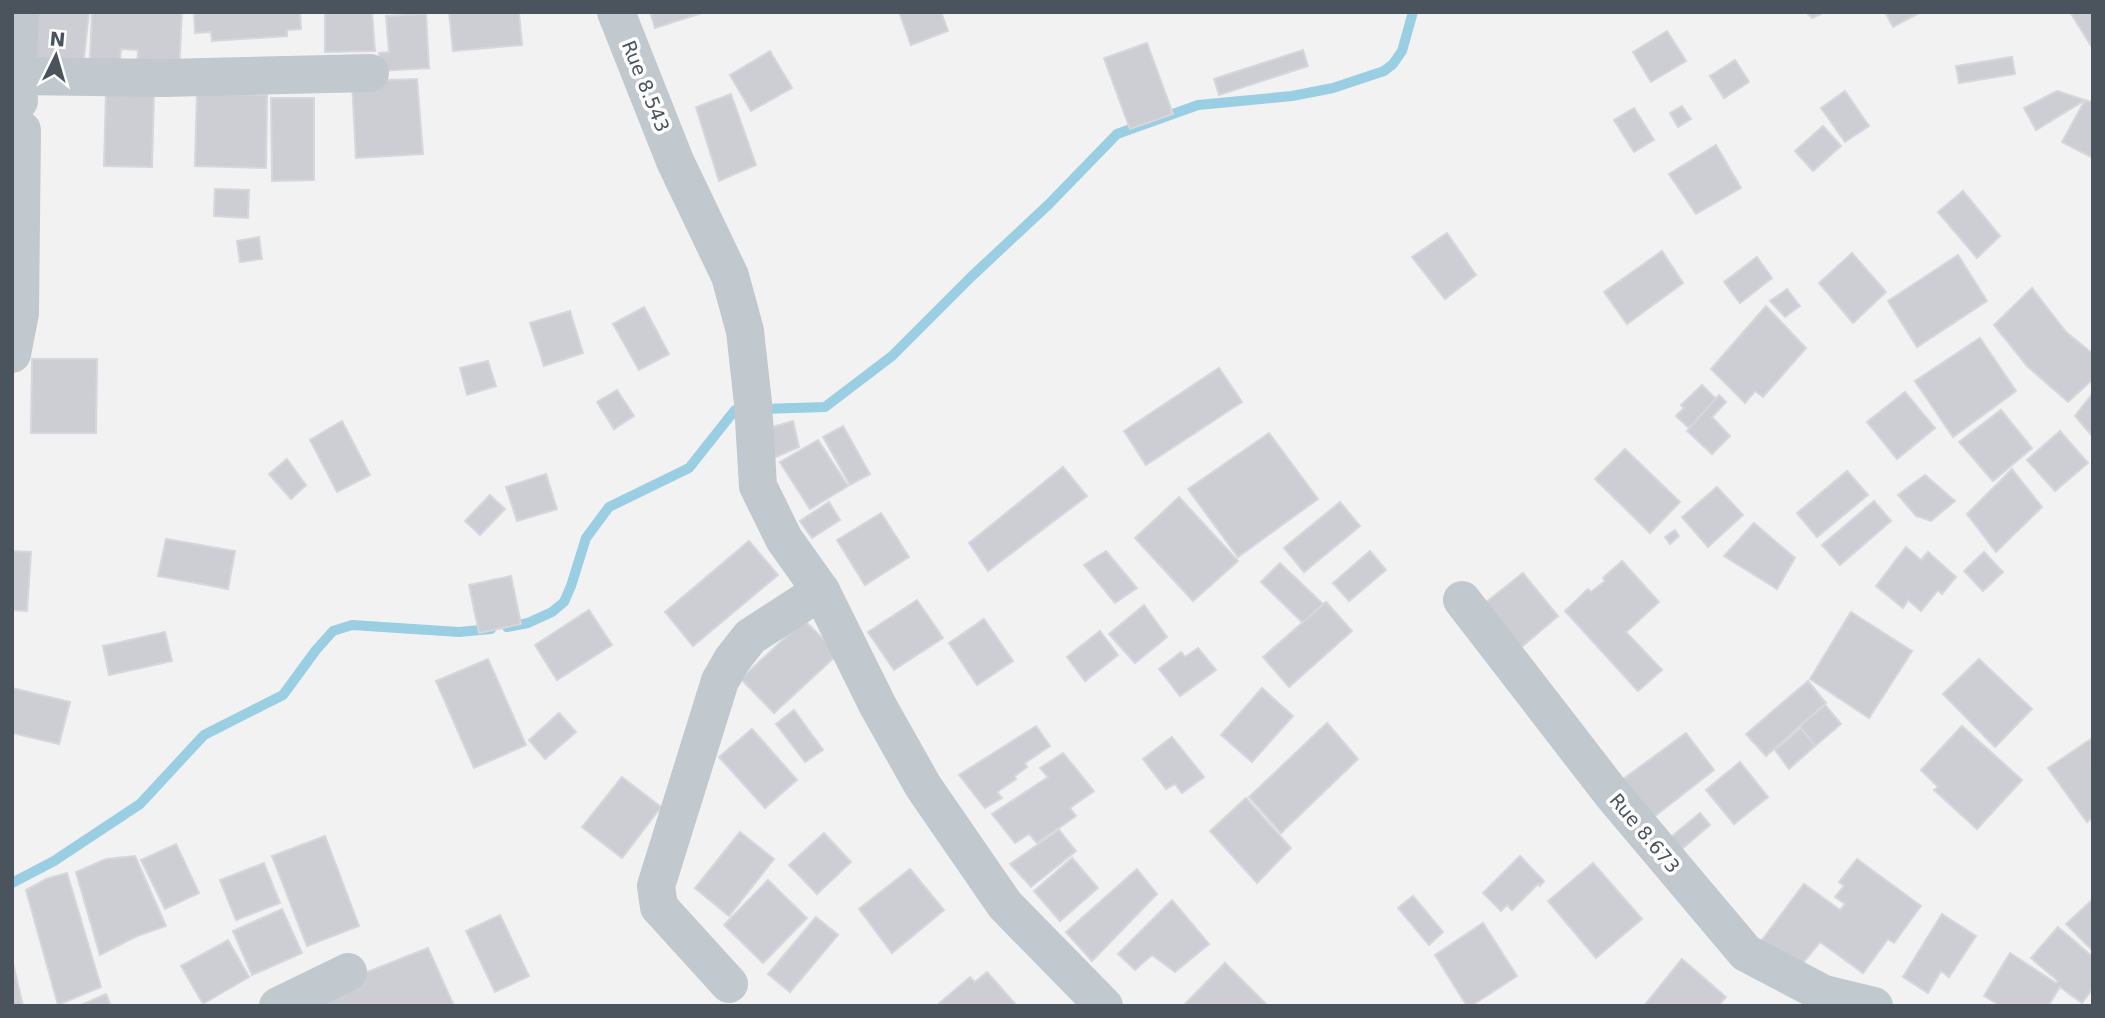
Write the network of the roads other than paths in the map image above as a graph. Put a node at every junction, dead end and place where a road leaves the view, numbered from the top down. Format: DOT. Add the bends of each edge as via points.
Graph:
graph roads {
  1 [pos="20,12"];
  2 [pos="616,12"];
  3 [pos="370,73"];
  4 [pos="17,76"];
  5 [pos="17,131"];
  6 [pos="12,354"];
  7 [pos="821,592"];
  8 [pos="1462,600"];
  9 [pos="348,972"];
  10 [pos="729,984"];
  11 [pos="278,1006"];
  12 [pos="1104,1006"];
  13 [pos="1874,1006"];
  1 -- 4 [label="street"];
  2 -- 7 [label="street, Rue 8.543" via="676,161 730,276 745,331 758,486 784,539"];
  3 -- 4 [label="street"];
  4 -- 5 [label="street"];
  5 -- 6 [label="street" via="20,313"];
  7 -- 10 [label="street" via="750,637 720,681 656,886 659,907"];
  7 -- 12 [label="street, Rue 8.543" via="878,706 931,797 1004,905"];
  8 -- 13 [label="street, Rue 8.673" via="1612,794 1746,953 1824,994"];
  9 -- 11 [label="street"];
}
